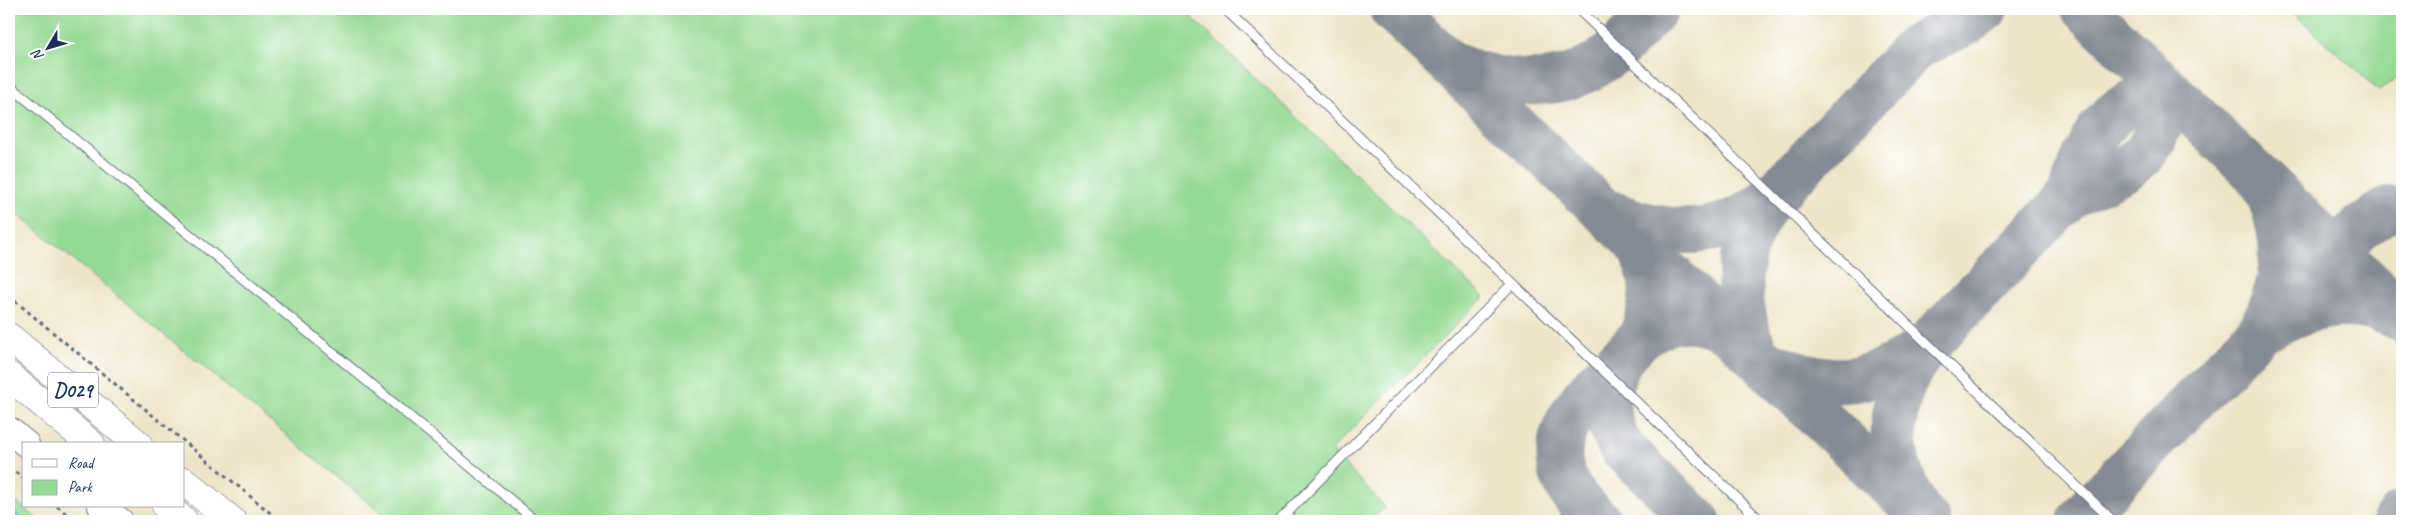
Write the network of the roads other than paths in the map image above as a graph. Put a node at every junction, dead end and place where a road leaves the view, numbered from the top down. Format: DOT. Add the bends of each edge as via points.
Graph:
graph roads {
  1 [pos="1225,9"];
  2 [pos="1578,9"];
  3 [pos="9,85"];
  4 [pos="1512,284"];
  5 [pos="9,337"];
  6 [pos="9,376"];
  7 [pos="9,430"];
  8 [pos="24,442"];
  9 [pos="89,442"];
  10 [pos="136,442"];
  11 [pos="185,483"];
  12 [pos="104,508"];
  13 [pos="168,508"];
  14 [pos="120,521"];
  15 [pos="184,521"];
  16 [pos="232,521"];
  17 [pos="536,521"];
  18 [pos="1279,521"];
  19 [pos="1761,521"];
  20 [pos="2113,521"];
  1 -- 4 [label="lane"];
  2 -- 20 [label="lane"];
  3 -- 17 [label="lane"];
  4 -- 18 [label="lane"];
  4 -- 19 [label="lane"];
  5 -- 10 [label="highway, D029"];
  6 -- 9 [label="highway, D029"];
  7 -- 8 [label="main road"];
  11 -- 16 [label="highway"];
  12 -- 14 [label="main road"];
  13 -- 15 [label="highway"];
}
